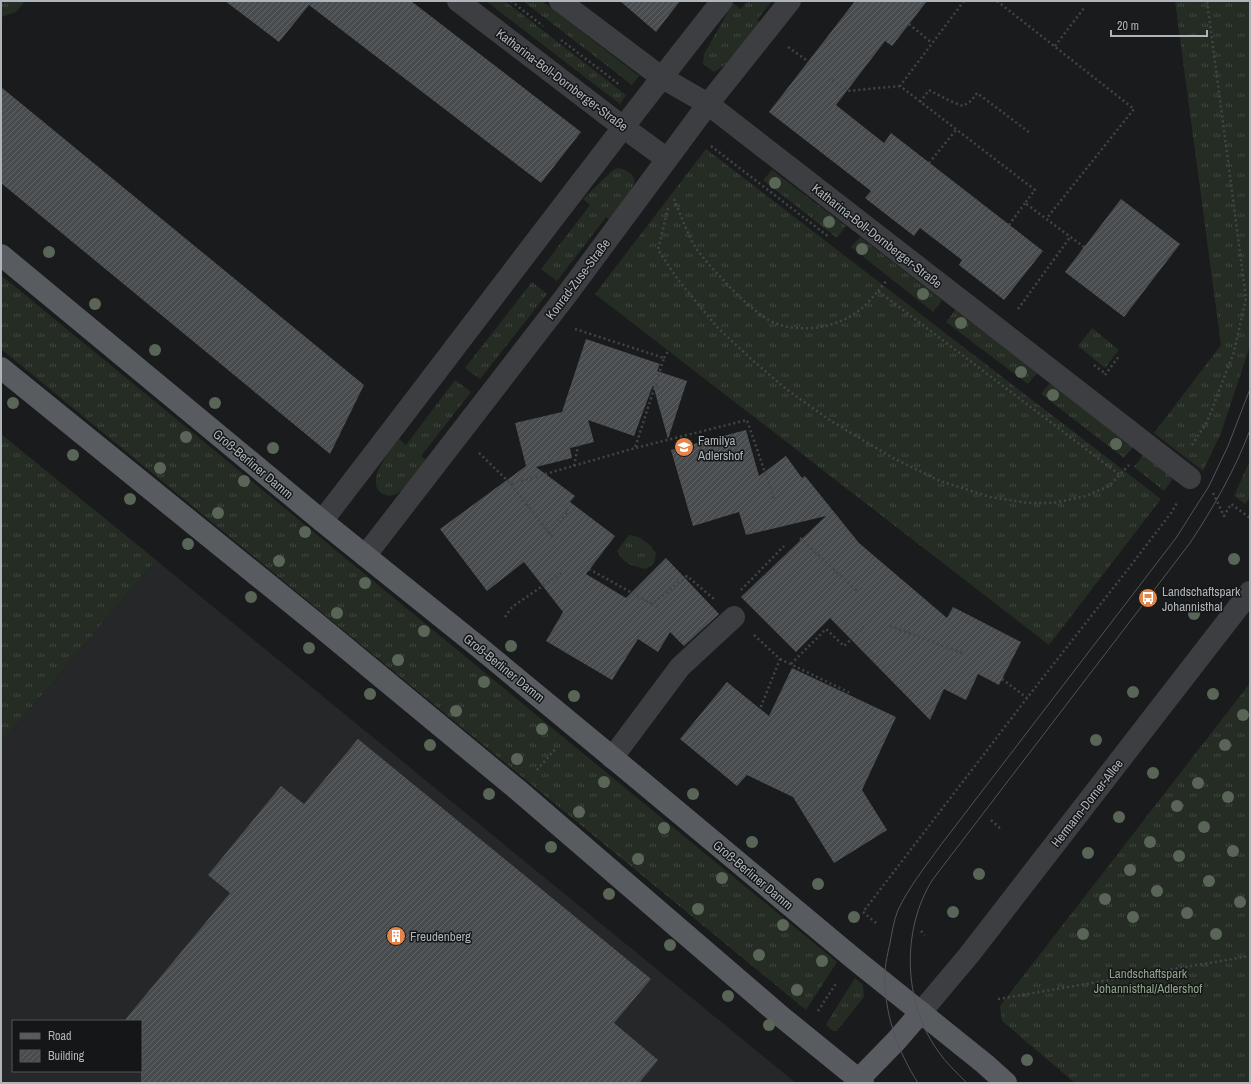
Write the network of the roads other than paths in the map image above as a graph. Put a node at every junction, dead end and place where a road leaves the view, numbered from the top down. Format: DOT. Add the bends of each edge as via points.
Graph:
graph roads {
  1 [pos="458,1"];
  2 [pos="560,1"];
  3 [pos="722,1"];
  4 [pos="790,1"];
  5 [pos="661,78"];
  6 [pos="708,104"];
  7 [pos="623,127"];
  8 [pos="667,159"];
  9 [pos="1,255"];
  10 [pos="1,368"];
  11 [pos="1190,478"];
  12 [pos="322,521"];
  13 [pos="366,556"];
  14 [pos="1250,592"];
  15 [pos="729,613"];
  16 [pos="612,758"];
  17 [pos="921,1012"];
  18 [pos="859,1082"];
  19 [pos="1006,1083"];
  1 -- 7 [label="street, Katharina-Boll-Dornberger-Straße"];
  2 -- 5 [label="street, Katharina-Boll-Dornberger-Straße"];
  3 -- 5 [label="street"];
  4 -- 6 [label="street, Konrad-Zuse-Straße"];
  5 -- 6 [label="street, Katharina-Boll-Dornberger-Straße"];
  5 -- 7 [label="street"];
  6 -- 8 [label="street, Konrad-Zuse-Straße"];
  6 -- 11 [label="street, Katharina-Boll-Dornberger-Straße"];
  7 -- 8 [label="street, Katharina-Boll-Dornberger-Straße"];
  7 -- 12 [label="street" via="446,362"];
  8 -- 13 [label="street, Konrad-Zuse-Straße" via="565,298"];
  9 -- 12 [label="main road, Groß-Berliner Damm"];
  10 -- 18 [label="main road" via="513,786"];
  12 -- 13 [label="main road, Groß-Berliner Damm"];
  13 -- 16 [label="main road, Groß-Berliner Damm"];
  14 -- 17 [label="street, Hermann-Dorner-Allee" via="969,956"];
  15 -- 16 [label="street" via="680,667"];
  16 -- 17 [label="main road, Groß-Berliner Damm"];
  17 -- 18 [label="main road"];
  17 -- 19 [label="main road, Groß-Berliner Damm"];
}
